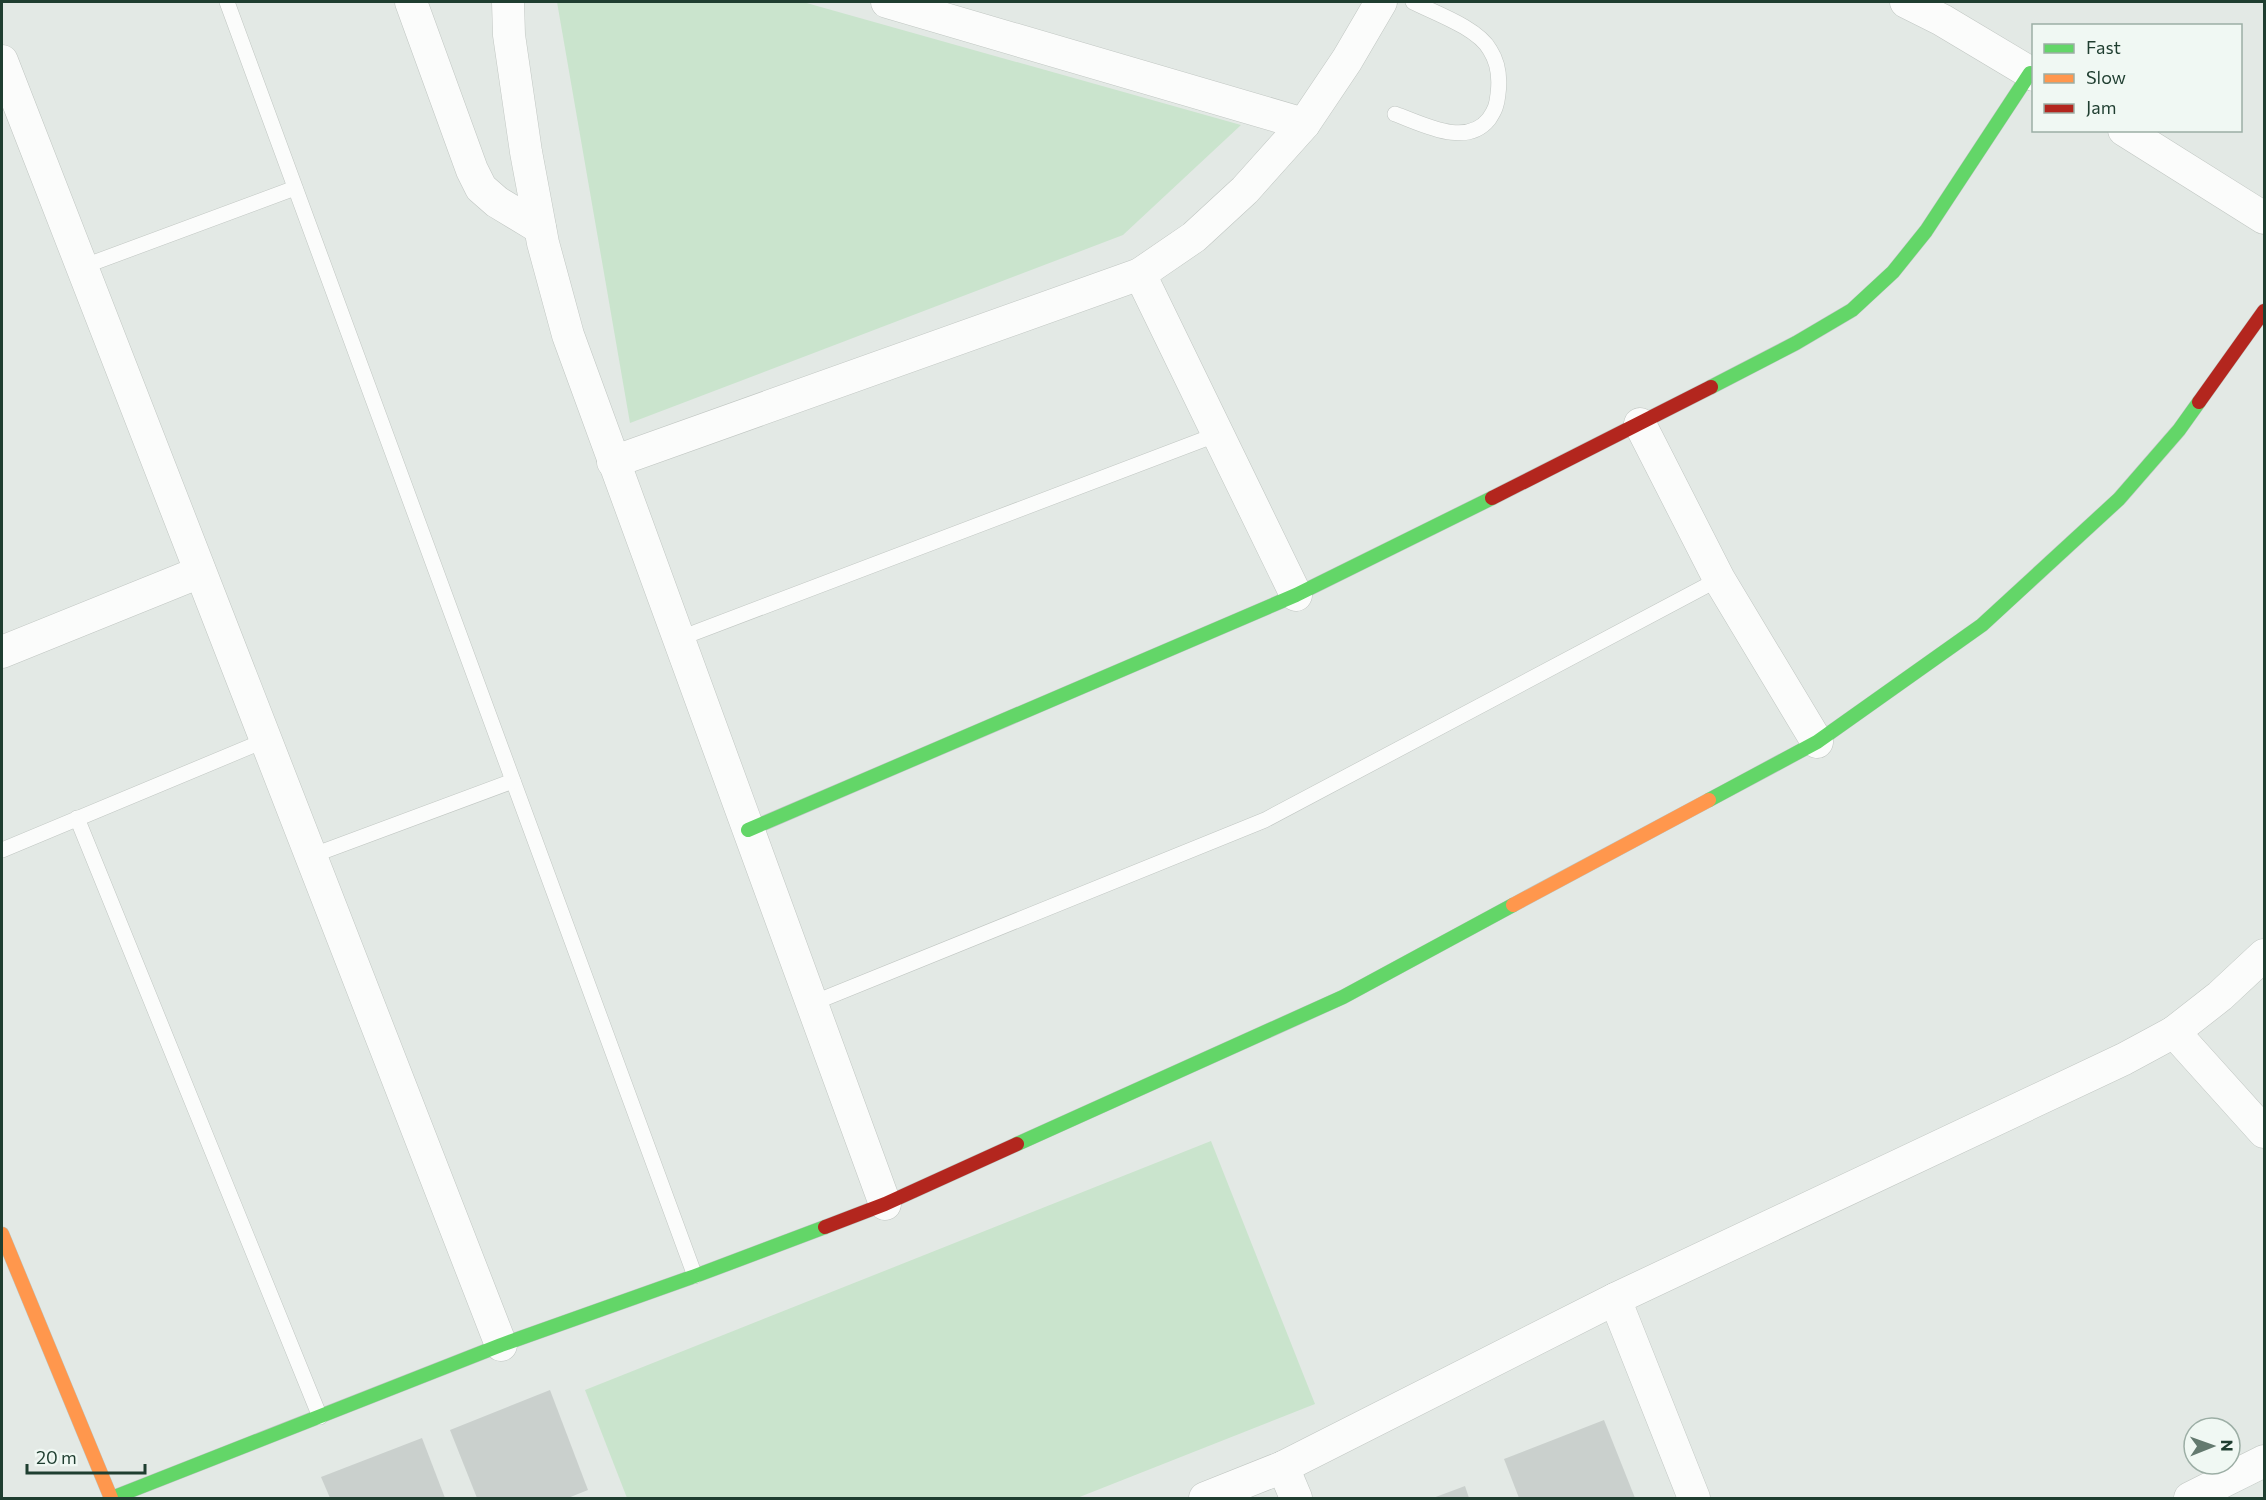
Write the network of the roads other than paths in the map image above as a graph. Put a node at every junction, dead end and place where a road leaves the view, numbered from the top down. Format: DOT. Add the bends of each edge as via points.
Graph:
graph roads {
  1 [pos="227,2"];
  2 [pos="411,2"];
  3 [pos="508,2"];
  4 [pos="886,2"];
  5 [pos="1381,2"];
  6 [pos="1413,2"];
  7 [pos="1906,2"];
  8 [pos="2,61"];
  9 [pos="2032,74"];
  10 [pos="1395,114"];
  11 [pos="1304,124"];
  12 [pos="2127,132"];
  13 [pos="295,188"];
  14 [pos="2265,218"];
  15 [pos="540,228"];
  16 [pos="82,267"];
  17 [pos="1140,274"];
  18 [pos="2265,311"];
  19 [pos="1640,424"];
  20 [pos="1218,434"];
  21 [pos="613,462"];
  22 [pos="200,572"];
  23 [pos="1719,579"];
  24 [pos="1296,595"];
  25 [pos="678,639"];
  26 [pos="2,652"];
  27 [pos="266,740"];
  28 [pos="1817,742"];
  29 [pos="513,781"];
  30 [pos="77,818"];
  31 [pos="748,830"];
  32 [pos="2,850"];
  33 [pos="311,856"];
  34 [pos="2265,955"];
  35 [pos="813,1004"];
  36 [pos="2174,1032"];
  37 [pos="2265,1132"];
  38 [pos="885,1204"];
  39 [pos="2,1234"];
  40 [pos="695,1276"];
  41 [pos="1615,1299"];
  42 [pos="501,1345"];
  43 [pos="320,1417"];
  44 [pos="2265,1461"];
  45 [pos="1283,1467"];
  46 [pos="111,1498"];
  47 [pos="1204,1498"];
  48 [pos="1296,1498"];
  49 [pos="1694,1498"];
  50 [pos="2190,1498"];
  1 -- 13 [label="lane"];
  2 -- 15 [label="street" via="481,188"];
  3 -- 15 [label="street" via="509,35"];
  4 -- 11 [label="street"];
  5 -- 11 [label="street"];
  6 -- 10 [label="lane" via="1475,34 1490,49 1500,75 1497,108 1482,128 1467,133 1451,133"];
  7 -- 9 [label="street"];
  8 -- 16 [label="street"];
  9 -- 19 [label="street" via="1926,231 1893,272 1860,302 1796,344"];
  11 -- 17 [label="street" via="1245,190 1194,237"];
  12 -- 14 [label="street"];
  13 -- 16 [label="lane"];
  13 -- 29 [label="lane"];
  15 -- 21 [label="street" via="568,335"];
  16 -- 22 [label="street"];
  17 -- 20 [label="street"];
  17 -- 21 [label="street"];
  18 -- 28 [label="street" via="2179,430 2119,499 1982,625"];
  19 -- 23 [label="street"];
  19 -- 24 [label="street"];
  20 -- 24 [label="street"];
  20 -- 25 [label="lane"];
  21 -- 25 [label="street"];
  22 -- 26 [label="street"];
  22 -- 27 [label="street"];
  23 -- 28 [label="street"];
  23 -- 35 [label="lane" via="1264,820"];
  24 -- 31 [label="street"];
  25 -- 31 [label="street"];
  27 -- 30 [label="lane"];
  27 -- 33 [label="street"];
  28 -- 38 [label="street" via="1343,997"];
  29 -- 33 [label="lane"];
  29 -- 40 [label="lane"];
  30 -- 32 [label="lane"];
  30 -- 43 [label="lane"];
  31 -- 35 [label="street"];
  33 -- 42 [label="street"];
  34 -- 36 [label="street"];
  35 -- 38 [label="street"];
  36 -- 37 [label="street"];
  36 -- 41 [label="street"];
  38 -- 40 [label="street"];
  39 -- 46 [label="street"];
  40 -- 42 [label="street"];
  41 -- 45 [label="street"];
  41 -- 49 [label="street"];
  42 -- 43 [label="street"];
  43 -- 46 [label="street"];
  44 -- 50 [label="street"];
  45 -- 47 [label="street"];
  45 -- 48 [label="street"];
}
